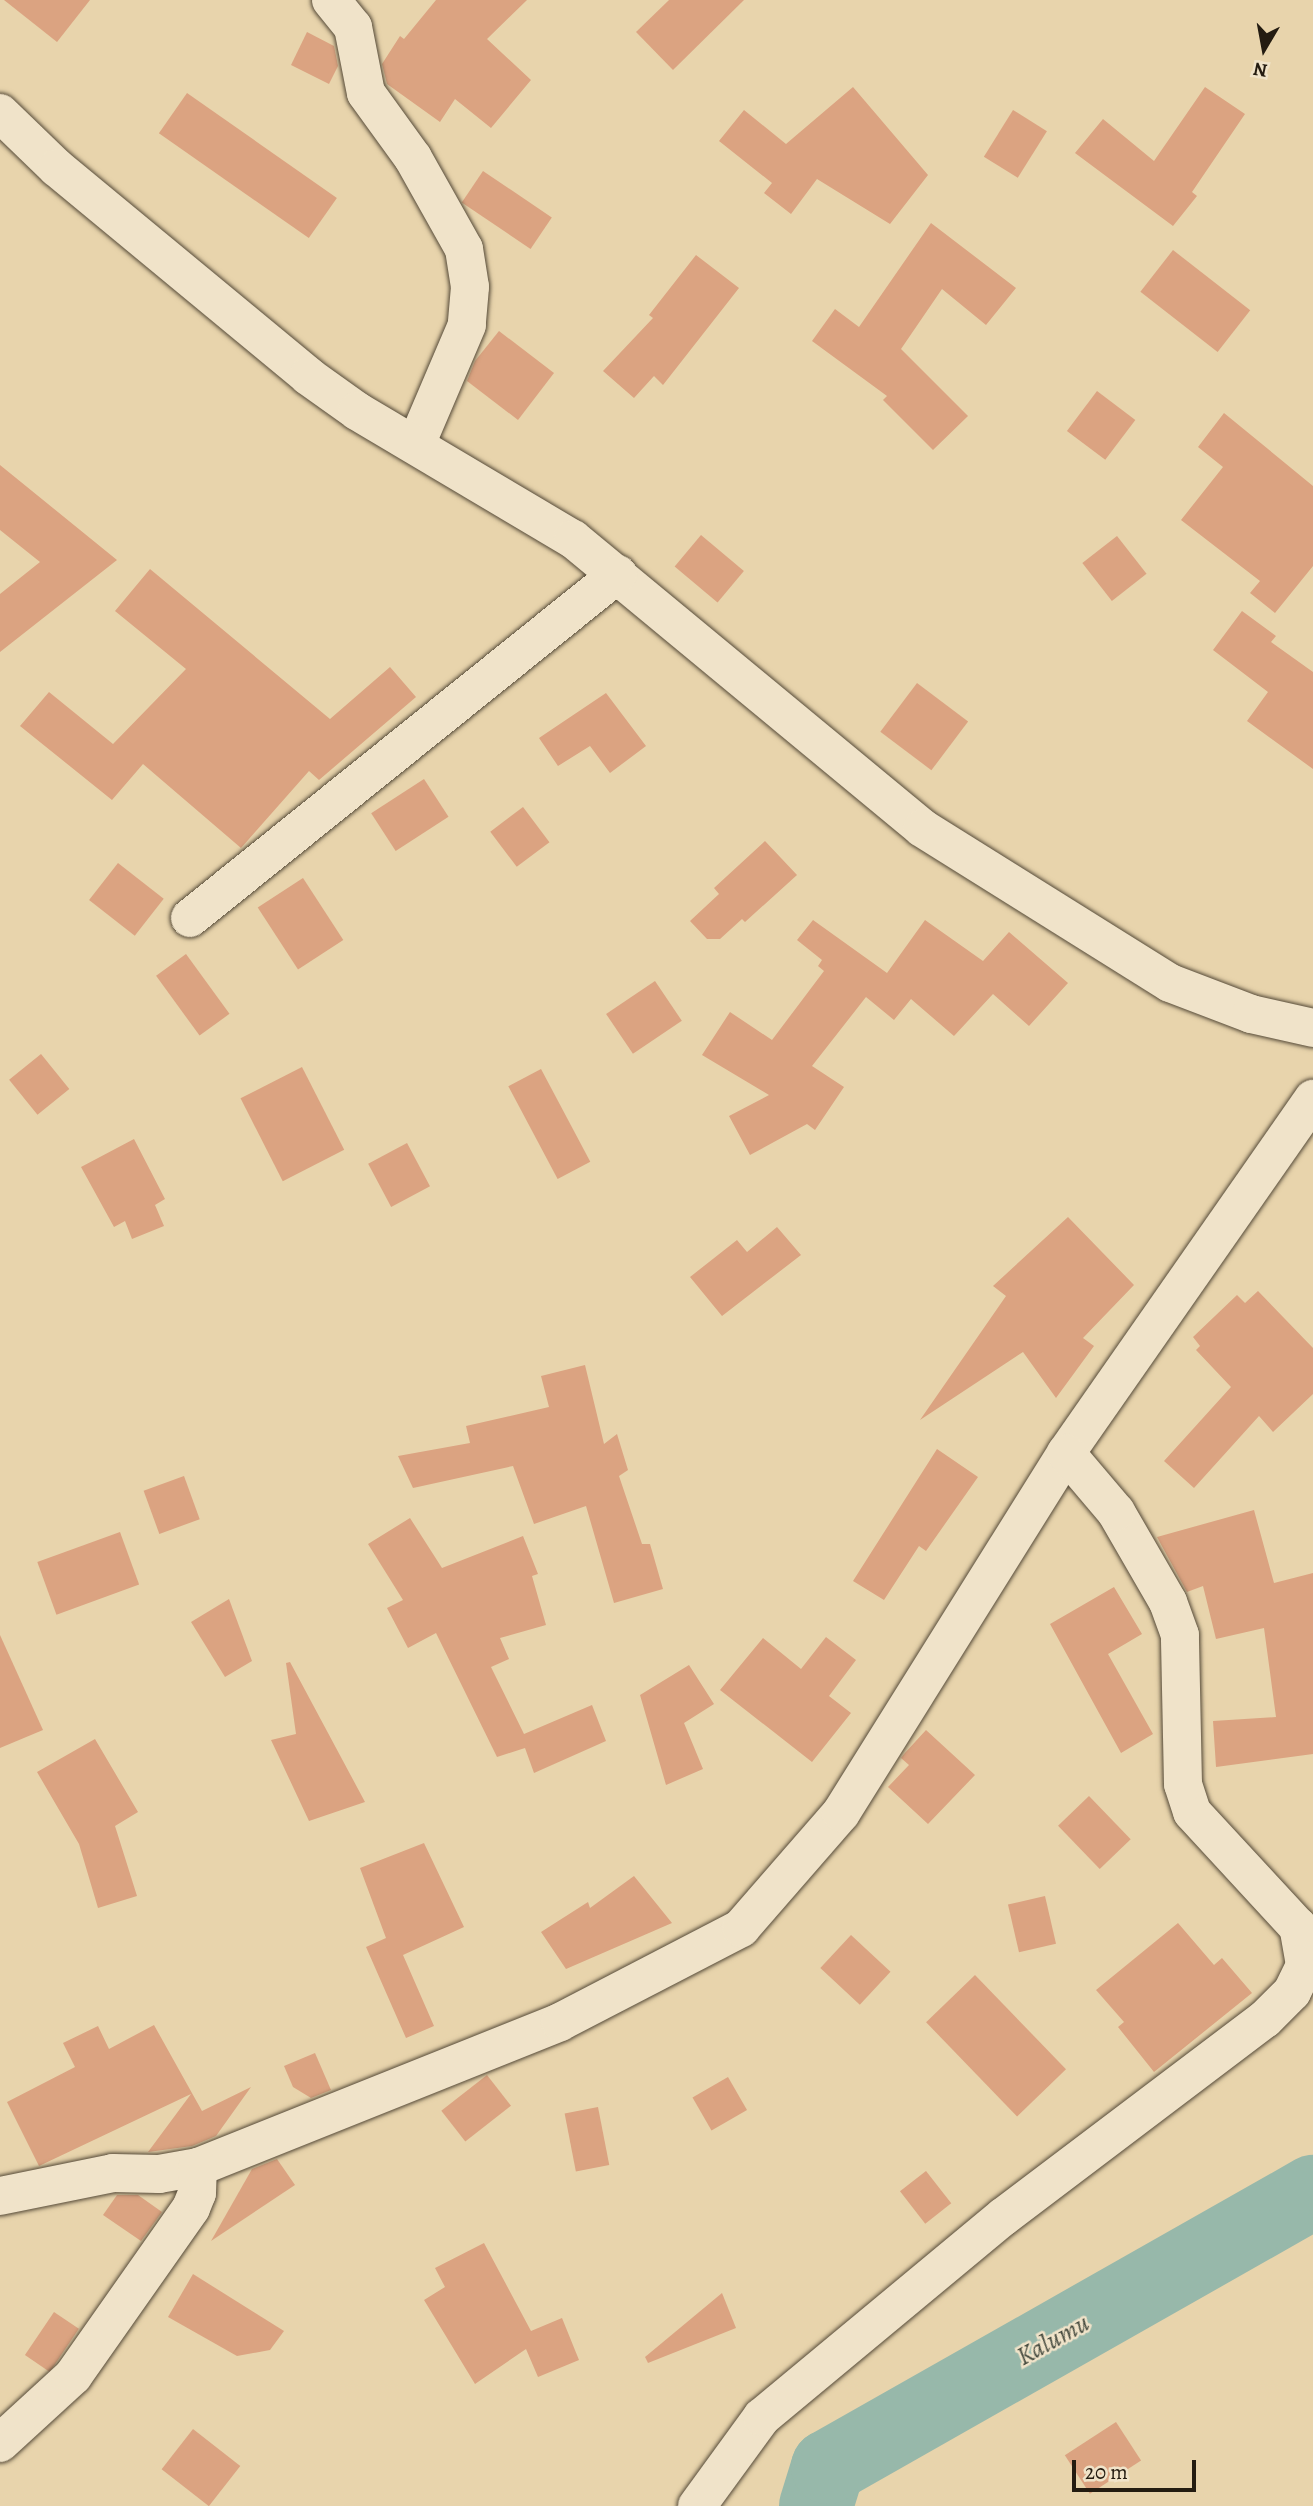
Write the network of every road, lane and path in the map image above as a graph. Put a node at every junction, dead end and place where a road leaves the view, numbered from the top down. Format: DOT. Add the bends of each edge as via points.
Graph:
graph roads {
  1 [pos="331,0"];
  2 [pos="0,113"];
  3 [pos="417,442"];
  4 [pos="618,574"];
  5 [pos="190,918"];
  6 [pos="1313,1028"];
  7 [pos="1313,1099"];
  8 [pos="1066,1453"];
  9 [pos="198,2166"];
  10 [pos="0,2196"];
  11 [pos="0,2443"];
  12 [pos="697,2506"];
  1 -- 3 [label="street" via="353,27 366,93 413,158 464,249 470,287 467,325"];
  2 -- 3 [label="street" via="57,168 308,376 358,411"];
  3 -- 4 [label="street" via="573,539"];
  4 -- 5 [label="street"];
  4 -- 6 [label="street" via="922,828 978,865 1170,983 1251,1014"];
  7 -- 8 [label="street"];
  8 -- 9 [label="street" via="841,1813 741,1928 560,2022"];
  8 -- 12 [label="street" via="1116,1512 1168,1602 1180,1635 1183,1784 1192,1812 1298,1927 1305,1965 1292,1992 1265,2019 1003,2217 762,2417"];
  9 -- 10 [label="street" via="159,2174 113,2173"];
  9 -- 11 [label="street" via="191,2208 73,2376"];
}
